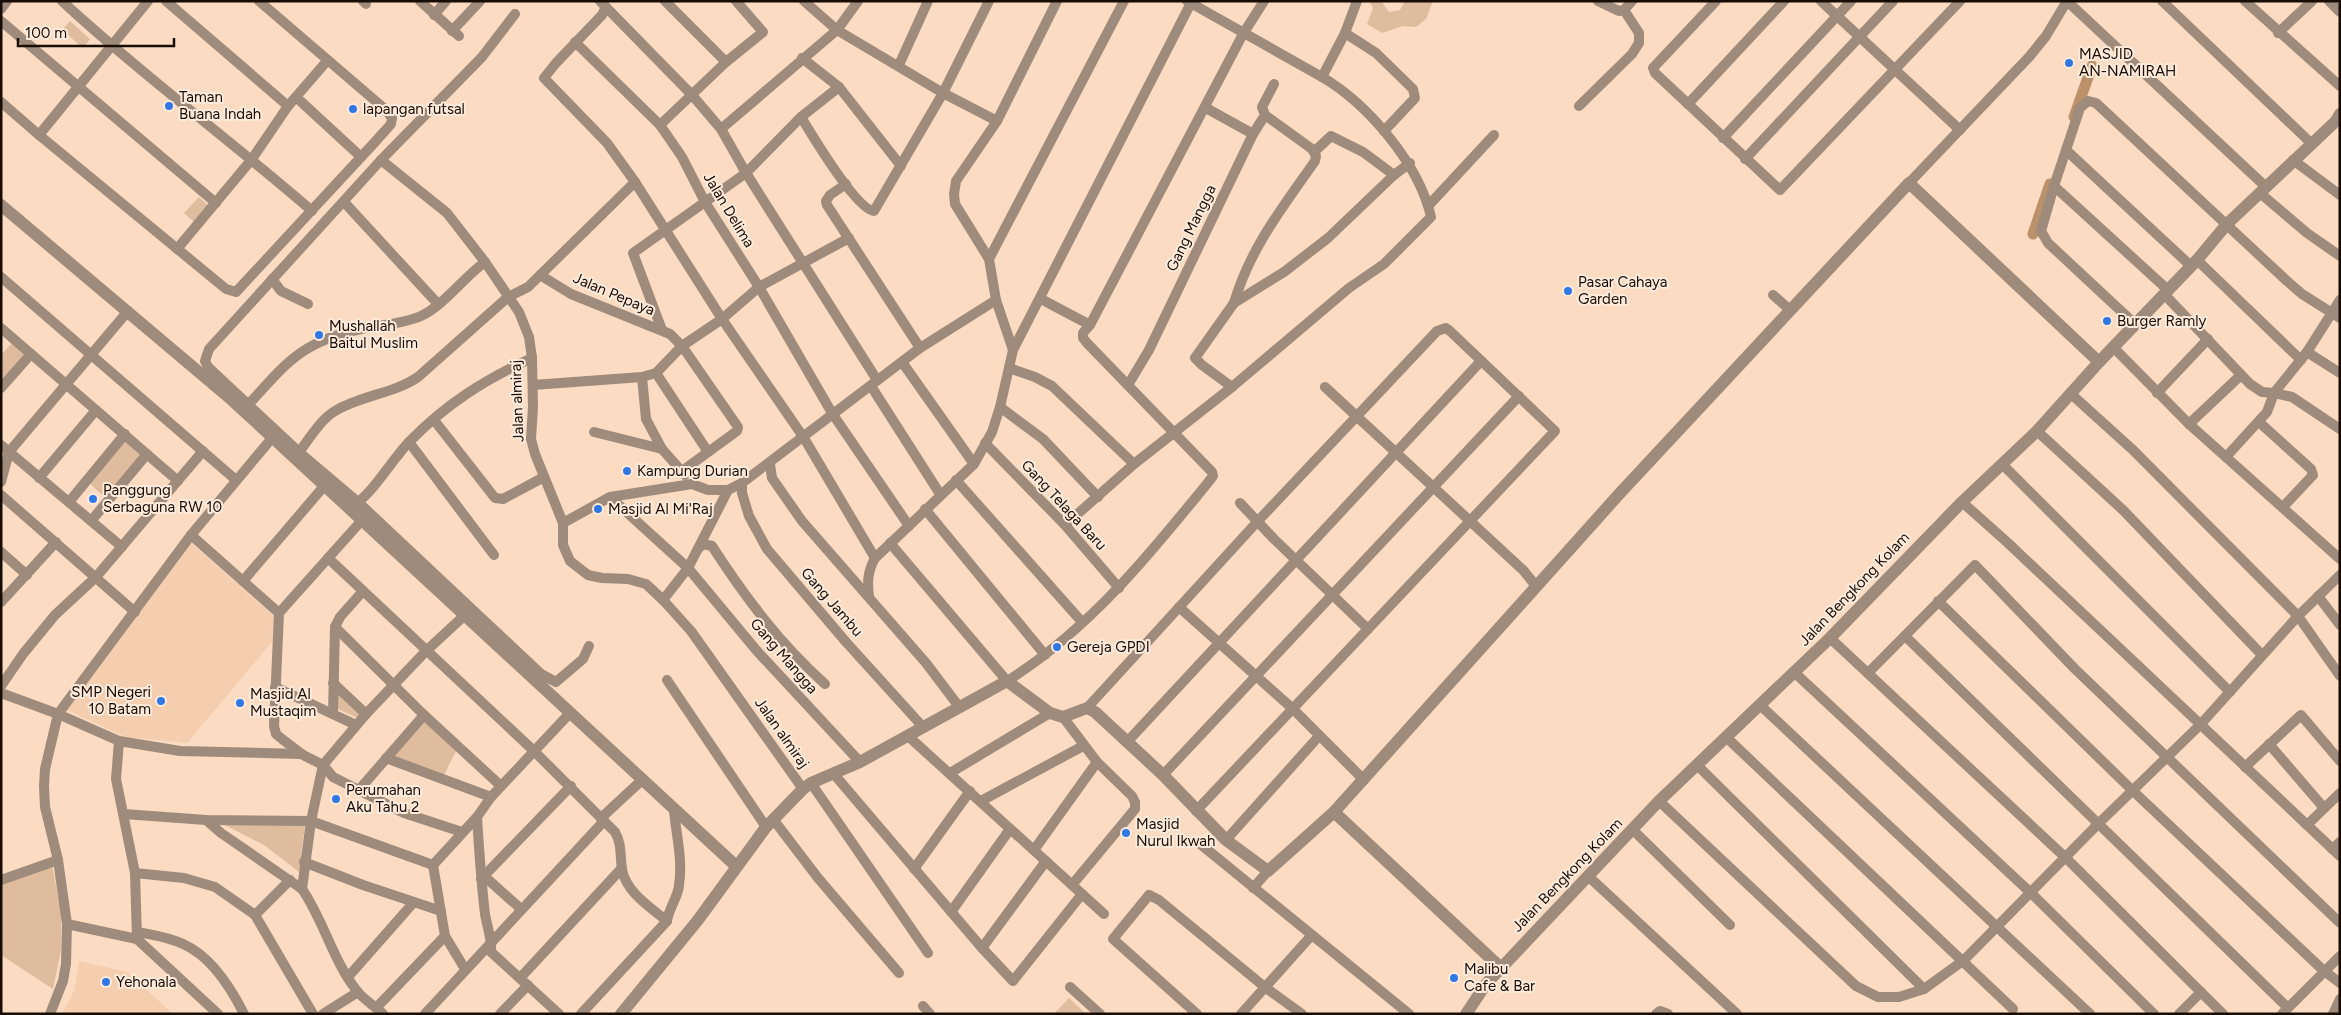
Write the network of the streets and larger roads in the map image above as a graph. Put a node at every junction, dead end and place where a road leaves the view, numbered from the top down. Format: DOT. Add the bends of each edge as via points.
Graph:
graph roads {
  1 [pos="7,1"];
  2 [pos="62,1"];
  3 [pos="148,1"];
  4 [pos="166,1"];
  5 [pos="259,1"];
  6 [pos="420,1"];
  7 [pos="446,1"];
  8 [pos="480,1"];
  9 [pos="665,1"];
  10 [pos="736,1"];
  11 [pos="804,1"];
  12 [pos="858,1"];
  13 [pos="928,1"];
  14 [pos="989,1"];
  15 [pos="1057,1"];
  16 [pos="1124,1"];
  17 [pos="1264,1"];
  18 [pos="1357,1"];
  19 [pos="1598,1"];
  20 [pos="1632,1"];
  21 [pos="1716,1"];
  22 [pos="1784,1"];
  23 [pos="1821,1"];
  24 [pos="1851,1"];
  25 [pos="1893,1"];
  26 [pos="1960,1"];
  27 [pos="2067,1"];
  28 [pos="2162,1"];
  29 [pos="2245,1"];
  30 [pos="2312,1"];
  31 [pos="2329,1"];
  32 [pos="1190,2"];
  33 [pos="603,4"];
  34 [pos="1,9"];
  35 [pos="1624,10"];
  36 [pos="2340,12"];
  37 [pos="434,14"];
  38 [pos="515,14"];
  39 [pos="1837,16"];
  40 [pos="1,22"];
  41 [pos="837,30"];
  42 [pos="1345,32"];
  43 [pos="2278,33"];
  44 [pos="1244,34"];
  45 [pos="1860,37"];
  46 [pos="575,42"];
  47 [pos="111,46"];
  48 [pos="802,58"];
  49 [pos="328,61"];
  50 [pos="726,62"];
  51 [pos="899,65"];
  52 [pos="1894,71"];
  53 [pos="1322,77"];
  54 [pos="1274,84"];
  55 [pos="2340,86"];
  56 [pos="78,87"];
  57 [pos="840,87"];
  58 [pos="943,93"];
  59 [pos="692,95"];
  60 [pos="296,97"];
  61 [pos="1,102"];
  62 [pos="1688,104"];
  63 [pos="288,106"];
  64 [pos="1579,106"];
  65 [pos="1206,108"];
  66 [pos="1266,115"];
  67 [pos="802,117"];
  68 [pos="2339,120"];
  69 [pos="997,121"];
  70 [pos="660,125"];
  71 [pos="721,130"];
  72 [pos="1960,130"];
  73 [pos="1384,131"];
  74 [pos="1253,134"];
  75 [pos="39,135"];
  76 [pos="1494,135"];
  77 [pos="1723,138"];
  78 [pos="2312,144"];
  79 [pos="2066,150"];
  80 [pos="1314,151"];
  81 [pos="360,156"];
  82 [pos="252,159"];
  83 [pos="1745,159"];
  84 [pos="381,160"];
  85 [pos="2293,160"];
  86 [pos="1410,163"];
  87 [pos="901,166"];
  88 [pos="746,173"];
  89 [pos="1394,175"];
  90 [pos="635,182"];
  91 [pos="846,184"];
  92 [pos="1909,184"];
  93 [pos="2054,186"];
  94 [pos="2263,190"];
  95 [pos="2340,195"];
  96 [pos="344,202"];
  97 [pos="705,202"];
  98 [pos="216,203"];
  99 [pos="1429,205"];
  100 [pos="4,212"];
  101 [pos="312,212"];
  102 [pos="2227,224"];
  103 [pos="666,230"];
  104 [pos="849,238"];
  105 [pos="177,249"];
  106 [pos="2340,256"];
  107 [pos="989,259"];
  108 [pos="485,262"];
  109 [pos="2194,263"];
  110 [pos="803,265"];
  111 [pos="540,275"];
  112 [pos="2,278"];
  113 [pos="272,279"];
  114 [pos="759,287"];
  115 [pos="2166,292"];
  116 [pos="1773,295"];
  117 [pos="508,297"];
  118 [pos="1042,299"];
  119 [pos="996,300"];
  120 [pos="2340,300"];
  121 [pos="1234,302"];
  122 [pos="308,304"];
  123 [pos="438,304"];
  124 [pos="1789,309"];
  125 [pos="128,311"];
  126 [pos="2336,315"];
  127 [pos="722,319"];
  128 [pos="1090,325"];
  129 [pos="2136,325"];
  130 [pos="1,328"];
  131 [pos="662,330"];
  132 [pos="2208,339"];
  133 [pos="682,346"];
  134 [pos="920,348"];
  135 [pos="2114,348"];
  136 [pos="1013,350"];
  137 [pos="31,354"];
  138 [pos="91,354"];
  139 [pos="2304,356"];
  140 [pos="532,358"];
  141 [pos="1481,361"];
  142 [pos="902,362"];
  143 [pos="2099,362"];
  144 [pos="1009,368"];
  145 [pos="656,373"];
  146 [pos="2340,373"];
  147 [pos="2240,375"];
  148 [pos="642,377"];
  149 [pos="66,383"];
  150 [pos="874,383"];
  151 [pos="533,385"];
  152 [pos="1128,385"];
  153 [pos="1232,387"];
  154 [pos="1325,387"];
  155 [pos="1,388"];
  156 [pos="2070,393"];
  157 [pos="2158,393"];
  158 [pos="2274,393"];
  159 [pos="1519,396"];
  160 [pos="232,400"];
  161 [pos="250,404"];
  162 [pos="1000,407"];
  163 [pos="96,410"];
  164 [pos="832,413"];
  165 [pos="1356,416"];
  166 [pos="434,420"];
  167 [pos="2259,422"];
  168 [pos="2189,424"];
  169 [pos="2340,429"];
  170 [pos="2037,431"];
  171 [pos="594,432"];
  172 [pos="1173,432"];
  173 [pos="125,434"];
  174 [pos="272,438"];
  175 [pos="804,438"];
  176 [pos="409,442"];
  177 [pos="985,443"];
  178 [pos="5,449"];
  179 [pos="662,449"];
  180 [pos="203,451"];
  181 [pos="1396,451"];
  182 [pos="294,452"];
  183 [pos="708,452"];
  184 [pos="147,454"];
  185 [pos="2226,458"];
  186 [pos="770,464"];
  187 [pos="974,464"];
  188 [pos="1134,464"];
  189 [pos="2002,464"];
  190 [pos="682,471"];
  191 [pos="39,478"];
  192 [pos="544,478"];
  193 [pos="178,480"];
  194 [pos="236,480"];
  195 [pos="956,480"];
  196 [pos="1,482"];
  197 [pos="742,483"];
  198 [pos="692,484"];
  199 [pos="325,485"];
  200 [pos="1433,486"];
  201 [pos="728,490"];
  202 [pos="940,494"];
  203 [pos="1,495"];
  204 [pos="610,497"];
  205 [pos="1098,497"];
  206 [pos="69,502"];
  207 [pos="1962,502"];
  208 [pos="1240,503"];
  209 [pos="354,505"];
  210 [pos="2283,508"];
  211 [pos="925,510"];
  212 [pos="363,519"];
  213 [pos="91,521"];
  214 [pos="1257,522"];
  215 [pos="1470,522"];
  216 [pos="563,523"];
  217 [pos="909,526"];
  218 [pos="1065,526"];
  219 [pos="191,535"];
  220 [pos="56,542"];
  221 [pos="890,543"];
  222 [pos="122,547"];
  223 [pos="699,548"];
  224 [pos="1,552"];
  225 [pos="494,555"];
  226 [pos="328,558"];
  227 [pos="875,558"];
  228 [pos="2340,559"];
  229 [pos="1295,560"];
  230 [pos="688,568"];
  231 [pos="27,574"];
  232 [pos="2340,575"];
  233 [pos="96,577"];
  234 [pos="243,581"];
  235 [pos="1536,586"];
  236 [pos="1119,588"];
  237 [pos="363,591"];
  238 [pos="869,596"];
  239 [pos="1332,596"];
  240 [pos="2318,596"];
  241 [pos="663,600"];
  242 [pos="1938,601"];
  243 [pos="1,602"];
  244 [pos="1179,607"];
  245 [pos="135,612"];
  246 [pos="279,614"];
  247 [pos="465,615"];
  248 [pos="2298,616"];
  249 [pos="1082,622"];
  250 [pos="2340,625"];
  251 [pos="335,627"];
  252 [pos="1368,630"];
  253 [pos="1905,636"];
  254 [pos="1830,638"];
  255 [pos="1218,644"];
  256 [pos="589,646"];
  257 [pos="426,650"];
  258 [pos="1045,655"];
  259 [pos="2262,656"];
  260 [pos="1794,672"];
  261 [pos="1868,673"];
  262 [pos="1254,674"];
  263 [pos="2340,676"];
  264 [pos="667,680"];
  265 [pos="1007,681"];
  266 [pos="333,683"];
  267 [pos="826,684"];
  268 [pos="1,686"];
  269 [pos="393,686"];
  270 [pos="275,688"];
  271 [pos="2230,692"];
  272 [pos="1,693"];
  273 [pos="1760,704"];
  274 [pos="960,708"];
  275 [pos="1088,708"];
  276 [pos="1293,709"];
  277 [pos="570,713"];
  278 [pos="1050,713"];
  279 [pos="58,714"];
  280 [pos="333,714"];
  281 [pos="366,714"];
  282 [pos="424,715"];
  283 [pos="1063,717"];
  284 [pos="356,725"];
  285 [pos="2200,725"];
  286 [pos="923,727"];
  287 [pos="908,736"];
  288 [pos="1319,736"];
  289 [pos="1726,737"];
  290 [pos="119,741"];
  291 [pos="1128,741"];
  292 [pos="2269,744"];
  293 [pos="1083,746"];
  294 [pos="534,751"];
  295 [pos="303,754"];
  296 [pos="2165,757"];
  297 [pos="386,758"];
  298 [pos="2340,761"];
  299 [pos="860,762"];
  300 [pos="1096,762"];
  301 [pos="324,765"];
  302 [pos="1698,766"];
  303 [pos="2245,767"];
  304 [pos="833,773"];
  305 [pos="950,773"];
  306 [pos="1163,775"];
  307 [pos="642,780"];
  308 [pos="1364,780"];
  309 [pos="501,786"];
  310 [pos="571,786"];
  311 [pos="807,786"];
  312 [pos="358,790"];
  313 [pos="2132,790"];
  314 [pos="970,791"];
  315 [pos="2340,793"];
  316 [pos="490,797"];
  317 [pos="981,801"];
  318 [pos="1659,801"];
  319 [pos="2324,808"];
  320 [pos="674,810"];
  321 [pos="1196,811"];
  322 [pos="1334,812"];
  323 [pos="124,814"];
  324 [pos="477,816"];
  325 [pos="602,819"];
  326 [pos="206,820"];
  327 [pos="311,821"];
  328 [pos="769,823"];
  329 [pos="2098,824"];
  330 [pos="2307,825"];
  331 [pos="1010,829"];
  332 [pos="1633,830"];
  333 [pos="462,832"];
  334 [pos="1226,840"];
  335 [pos="1199,843"];
  336 [pos="2337,849"];
  337 [pos="1034,850"];
  338 [pos="2066,858"];
  339 [pos="58,860"];
  340 [pos="1046,861"];
  341 [pos="304,862"];
  342 [pos="433,865"];
  343 [pos="736,866"];
  344 [pos="622,868"];
  345 [pos="914,869"];
  346 [pos="1268,871"];
  347 [pos="135,873"];
  348 [pos="1588,876"];
  349 [pos="482,878"];
  350 [pos="1,880"];
  351 [pos="290,880"];
  352 [pos="1072,884"];
  353 [pos="1253,888"];
  354 [pos="302,889"];
  355 [pos="2032,893"];
  356 [pos="1082,894"];
  357 [pos="414,902"];
  358 [pos="520,909"];
  359 [pos="441,912"];
  360 [pos="951,912"];
  361 [pos="1104,914"];
  362 [pos="256,915"];
  363 [pos="667,921"];
  364 [pos="2340,923"];
  365 [pos="67,924"];
  366 [pos="1730,925"];
  367 [pos="1997,927"];
  368 [pos="138,936"];
  369 [pos="445,936"];
  370 [pos="1311,936"];
  371 [pos="492,940"];
  372 [pos="982,948"];
  373 [pos="928,953"];
  374 [pos="2340,956"];
  375 [pos="1964,960"];
  376 [pos="1501,968"];
  377 [pos="465,969"];
  378 [pos="2323,970"];
  379 [pos="898,973"];
  380 [pos="348,977"];
  381 [pos="525,981"];
  382 [pos="2340,983"];
  383 [pos="1070,987"];
  384 [pos="1266,988"];
  385 [pos="1924,989"];
  386 [pos="358,992"];
  387 [pos="2201,992"];
  388 [pos="1278,998"];
  389 [pos="2340,998"];
  390 [pos="2013,1009"];
  391 [pos="380,1011"];
  392 [pos="2285,1011"];
  393 [pos="50,1014"];
  394 [pos="218,1014"];
  395 [pos="244,1014"];
  396 [pos="313,1014"];
  397 [pos="323,1014"];
  398 [pos="425,1014"];
  399 [pos="500,1014"];
  400 [pos="559,1014"];
  401 [pos="581,1014"];
  402 [pos="621,1014"];
  403 [pos="1100,1014"];
  404 [pos="1197,1014"];
  405 [pos="1241,1014"];
  406 [pos="1288,1014"];
  407 [pos="1302,1014"];
  408 [pos="1409,1014"];
  409 [pos="1466,1014"];
  410 [pos="1656,1014"];
  411 [pos="1668,1014"];
  412 [pos="1737,1014"];
  413 [pos="2090,1014"];
  414 [pos="2154,1014"];
  415 [pos="2178,1014"];
  416 [pos="2222,1014"];
  417 [pos="2333,1014"];
  1 -- 34 [label="street"];
  2 -- 47 [label="street"];
  3 -- 47 [label="street"];
  4 -- 63 [label="street"];
  5 -- 49 [label="street"];
  6 -- 37 [label="street"];
  7 -- 37 [label="street"];
  8 -- 37 [label="street" via="456,34"];
  9 -- 50 [label="street"];
  10 -- 50 [label="street" via="763,32"];
  11 -- 41 [label="street"];
  12 -- 41 [label="street"];
  13 -- 51 [label="street"];
  14 -- 58 [label="street"];
  15 -- 69 [label="street"];
  16 -- 107 [label="street"];
  17 -- 44 [label="street"];
  18 -- 42 [label="street"];
  19 -- 35 [label="street" via="1619,11"];
  20 -- 35 [label="street"];
  21 -- 62 [label="street" via="1653,68"];
  22 -- 62 [label="street"];
  23 -- 39 [label="street"];
  24 -- 39 [label="street"];
  25 -- 45 [label="street"];
  26 -- 52 [label="street"];
  27 -- 72 [label="street" via="2038,46"];
  27 -- 94 [label="street"];
  28 -- 78 [label="street"];
  29 -- 43 [label="street"];
  30 -- 43 [label="street"];
  31 -- 36 [label="street"];
  32 -- 44 [label="street"];
  32 -- 118 [label="street"];
  33 -- 46 [label="street" via="602,15"];
  33 -- 59 [label="street"];
  35 -- 64 [label="street" via="1639,33 1639,43 1632,54"];
  38 -- 84 [label="street" via="482,57"];
  39 -- 45 [label="street"];
  39 -- 77 [label="street"];
  40 -- 56 [label="street"];
  41 -- 48 [label="street"];
  41 -- 51 [label="street"];
  42 -- 53 [label="street"];
  42 -- 73 [label="street" via="1376,53 1416,94"];
  43 -- 55 [label="street"];
  44 -- 53 [label="street"];
  44 -- 65 [label="street"];
  45 -- 52 [label="street"];
  45 -- 83 [label="street"];
  46 -- 70 [label="street, Jalan Delima"];
  46 -- 90 [label="street" via="544,78 607,143"];
  47 -- 56 [label="street"];
  47 -- 82 [label="street"];
  48 -- 57 [label="street"];
  48 -- 71 [label="street"];
  49 -- 60 [label="street"];
  49 -- 81 [label="street" via="392,118 391,124"];
  50 -- 59 [label="street"];
  51 -- 58 [label="street"];
  52 -- 72 [label="street"];
  52 -- 83 [label="street" via="1782,189 1778,190"];
  53 -- 73 [label="street" via="1341,90"];
  54 -- 66 [label="street, Gang Mangga" via="1262,107"];
  56 -- 75 [label="street"];
  56 -- 98 [label="street"];
  57 -- 67 [label="street"];
  57 -- 87 [label="street"];
  58 -- 69 [label="street"];
  58 -- 87 [label="street"];
  59 -- 70 [label="street"];
  59 -- 71 [label="street"];
  60 -- 63 [label="street"];
  60 -- 81 [label="street"];
  61 -- 75 [label="street"];
  62 -- 77 [label="street"];
  63 -- 82 [label="street"];
  65 -- 74 [label="street"];
  65 -- 128 [label="street"];
  66 -- 74 [label="street, Gang Mangga"];
  66 -- 80 [label="street"];
  67 -- 88 [label="street"];
  67 -- 91 [label="street"];
  68 -- 78 [label="street, Jalan Bengkong Kolam"];
  69 -- 107 [label="street" via="956,182 954,194 955,204"];
  70 -- 97 [label="street, Jalan Delima" via="682,157"];
  71 -- 88 [label="street"];
  72 -- 92 [label="street"];
  73 -- 86 [label="street"];
  74 -- 152 [label="street, Gang Mangga" via="1149,350"];
  75 -- 105 [label="street"];
  76 -- 99 [label="street"];
  77 -- 83 [label="street"];
  78 -- 85 [label="street, Jalan Bengkong Kolam"];
  79 -- 93 [label="street"];
  79 -- 102 [label="street" via="2080,108 2088,102 2096,103"];
  79 -- 109 [label="street"];
  80 -- 89 [label="street" via="1331,136 1363,152"];
  80 -- 121 [label="street" via="1315,161 1255,249 1242,274"];
  81 -- 101 [label="street"];
  82 -- 98 [label="street"];
  82 -- 101 [label="street"];
  84 -- 96 [label="street"];
  84 -- 108 [label="street, Jalan almiraj" via="447,213"];
  85 -- 94 [label="street, Jalan Bengkong Kolam"];
  85 -- 95 [label="street"];
  86 -- 89 [label="street"];
  86 -- 99 [label="street"];
  87 -- 91 [label="street" via="874,211 864,207"];
  88 -- 97 [label="street"];
  88 -- 110 [label="street"];
  89 -- 121 [label="street" via="1328,238 1284,272"];
  90 -- 103 [label="street"];
  90 -- 111 [label="street"];
  91 -- 104 [label="street" via="826,201"];
  92 -- 124 [label="street"];
  92 -- 143 [label="street"];
  93 -- 115 [label="street"];
  93 -- 129 [label="street" via="2041,227 2042,235"];
  94 -- 102 [label="street, Jalan Bengkong Kolam"];
  94 -- 106 [label="street" via="2308,233"];
  96 -- 113 [label="street"];
  96 -- 123 [label="street"];
  97 -- 103 [label="street"];
  97 -- 114 [label="street, Jalan Delima"];
  98 -- 105 [label="street"];
  99 -- 153 [label="street" via="1429,221 1384,264 1349,288"];
  100 -- 125 [label="street"];
  101 -- 105 [label="street" via="236,292 226,289"];
  102 -- 109 [label="street, Jalan Bengkong Kolam"];
  102 -- 126 [label="street" via="2297,290"];
  103 -- 127 [label="street"];
  103 -- 131 [label="street" via="632,256 643,275"];
  104 -- 110 [label="street"];
  104 -- 134 [label="street"];
  107 -- 119 [label="street"];
  108 -- 117 [label="street, Jalan almiraj"];
  108 -- 123 [label="street"];
  109 -- 115 [label="street, Jalan Bengkong Kolam"];
  109 -- 139 [label="street"];
  110 -- 114 [label="street"];
  110 -- 150 [label="street"];
  111 -- 117 [label="street" via="528,287"];
  111 -- 131 [label="street, Jalan Pepaya" via="570,294"];
  112 -- 138 [label="street"];
  113 -- 122 [label="street" via="281,291"];
  113 -- 161 [label="street" via="206,355 208,367"];
  114 -- 127 [label="street"];
  114 -- 164 [label="street, Jalan Delima"];
  115 -- 129 [label="street, Jalan Bengkong Kolam"];
  115 -- 132 [label="street"];
  116 -- 124 [label="street"];
  117 -- 140 [label="street, Jalan almiraj" via="519,312 529,337"];
  117 -- 182 [label="street" via="418,377 404,387 334,411"];
  118 -- 128 [label="street"];
  118 -- 136 [label="street"];
  119 -- 134 [label="street"];
  119 -- 136 [label="street"];
  120 -- 126 [label="street"];
  121 -- 153 [label="street" via="1195,358"];
  123 -- 161 [label="street" via="421,316 348,332 300,352"];
  124 -- 235 [label="street"];
  125 -- 138 [label="street"];
  125 -- 160 [label="street"];
  126 -- 139 [label="street"];
  127 -- 133 [label="street"];
  127 -- 175 [label="street"];
  128 -- 152 [label="street" via="1083,338"];
  129 -- 135 [label="street, Jalan Bengkong Kolam"];
  130 -- 137 [label="street"];
  131 -- 133 [label="street, Jalan Pepaya"];
  132 -- 147 [label="street"];
  132 -- 157 [label="street"];
  133 -- 145 [label="street"];
  133 -- 183 [label="street, Jalan Pepaya" via="738,427"];
  134 -- 142 [label="street"];
  135 -- 143 [label="street, Jalan Bengkong Kolam"];
  135 -- 157 [label="street"];
  136 -- 144 [label="street"];
  137 -- 149 [label="street"];
  137 -- 155 [label="street"];
  138 -- 149 [label="street"];
  138 -- 180 [label="street"];
  139 -- 146 [label="street"];
  139 -- 158 [label="street"];
  140 -- 151 [label="street, Jalan almiraj"];
  140 -- 166 [label="street" via="490,377 457,399"];
  141 -- 159 [label="street"];
  141 -- 165 [label="street" via="1450,331 1441,328"];
  141 -- 181 [label="street"];
  142 -- 150 [label="street"];
  142 -- 187 [label="street"];
  143 -- 156 [label="street, Jalan Bengkong Kolam"];
  144 -- 162 [label="street"];
  144 -- 188 [label="street" via="1052,386"];
  145 -- 148 [label="street"];
  145 -- 183 [label="street"];
  147 -- 158 [label="street" via="2256,389"];
  147 -- 168 [label="street"];
  148 -- 151 [label="street"];
  148 -- 179 [label="street" via="646,420"];
  149 -- 163 [label="street"];
  149 -- 178 [label="street"];
  150 -- 164 [label="street"];
  150 -- 202 [label="street"];
  151 -- 192 [label="street, Jalan almiraj" via="531,439"];
  152 -- 172 [label="street"];
  153 -- 172 [label="street"];
  154 -- 165 [label="street"];
  156 -- 170 [label="street, Jalan Bengkong Kolam"];
  156 -- 248 [label="street" via="2133,450"];
  157 -- 168 [label="street"];
  158 -- 167 [label="street" via="2267,412"];
  158 -- 169 [label="street" via="2292,397"];
  159 -- 200 [label="street"];
  159 -- 215 [label="street" via="1555,431"];
  160 -- 161 [label="street"];
  160 -- 174 [label="street"];
  161 -- 182 [label="street"];
  162 -- 177 [label="street"];
  162 -- 205 [label="street" via="1043,439"];
  163 -- 173 [label="street"];
  163 -- 191 [label="street"];
  164 -- 175 [label="street"];
  164 -- 217 [label="street, Jalan Delima"];
  165 -- 181 [label="street"];
  165 -- 214 [label="street"];
  166 -- 176 [label="street"];
  166 -- 192 [label="street" via="495,498 503,499"];
  167 -- 185 [label="street"];
  167 -- 210 [label="street" via="2311,469 2313,475"];
  168 -- 185 [label="street"];
  170 -- 189 [label="street, Jalan Bengkong Kolam"];
  170 -- 259 [label="street" via="2124,511"];
  171 -- 179 [label="street"];
  172 -- 188 [label="street"];
  172 -- 236 [label="street" via="1213,476"];
  173 -- 184 [label="street"];
  173 -- 206 [label="street"];
  174 -- 182 [label="street"];
  174 -- 194 [label="street"];
  175 -- 186 [label="street"];
  175 -- 227 [label="street"];
  176 -- 209 [label="street"];
  176 -- 225 [label="street"];
  177 -- 187 [label="street"];
  177 -- 218 [label="street, Gang Telaga Baru"];
  178 -- 191 [label="street"];
  178 -- 196 [label="street"];
  179 -- 190 [label="street"];
  180 -- 193 [label="street"];
  180 -- 194 [label="street"];
  181 -- 200 [label="street"];
  181 -- 229 [label="street"];
  182 -- 199 [label="street"];
  182 -- 209 [label="street"];
  183 -- 190 [label="street"];
  184 -- 193 [label="street"];
  184 -- 213 [label="street"];
  185 -- 210 [label="street"];
  186 -- 197 [label="street"];
  186 -- 238 [label="street" via="772,478 802,521"];
  187 -- 195 [label="street"];
  188 -- 205 [label="street"];
  189 -- 207 [label="street, Jalan Bengkong Kolam"];
  189 -- 271 [label="street"];
  190 -- 198 [label="street"];
  191 -- 206 [label="street"];
  192 -- 216 [label="street, Jalan almiraj"];
  193 -- 222 [label="street"];
  194 -- 219 [label="street"];
  195 -- 202 [label="street"];
  195 -- 249 [label="street"];
  197 -- 201 [label="street"];
  197 -- 286 [label="street, Gang Jambu" via="749,516 767,549"];
  198 -- 201 [label="street" via="708,490"];
  198 -- 204 [label="street"];
  199 -- 209 [label="street"];
  199 -- 234 [label="street"];
  200 -- 215 [label="street"];
  200 -- 239 [label="street"];
  201 -- 223 [label="street"];
  202 -- 211 [label="street"];
  203 -- 220 [label="street"];
  204 -- 216 [label="street"];
  204 -- 230 [label="street, Gang Mangga"];
  205 -- 218 [label="street"];
  206 -- 213 [label="street"];
  207 -- 254 [label="street, Jalan Bengkong Kolam"];
  207 -- 285 [label="street"];
  208 -- 214 [label="street"];
  209 -- 212 [label="street"];
  209 -- 256 [label="street" via="549,680 556,682 564,676 587,655"];
  210 -- 228 [label="street"];
  211 -- 217 [label="street"];
  211 -- 258 [label="street"];
  212 -- 226 [label="street"];
  212 -- 247 [label="street"];
  213 -- 222 [label="street"];
  214 -- 229 [label="street"];
  214 -- 244 [label="street"];
  215 -- 235 [label="street"];
  215 -- 252 [label="street"];
  216 -- 241 [label="street, Jalan almiraj" via="565,551 570,562 595,576 646,584"];
  217 -- 221 [label="street"];
  218 -- 236 [label="street, Gang Telaga Baru"];
  219 -- 234 [label="street"];
  219 -- 245 [label="street"];
  220 -- 231 [label="street"];
  220 -- 233 [label="street"];
  221 -- 227 [label="street"];
  221 -- 265 [label="street"];
  222 -- 233 [label="street"];
  223 -- 230 [label="street"];
  223 -- 267 [label="street" via="703,544 712,546 732,578 781,641"];
  224 -- 231 [label="street"];
  226 -- 237 [label="street"];
  226 -- 246 [label="street"];
  227 -- 238 [label="street" via="867,580"];
  229 -- 239 [label="street"];
  229 -- 255 [label="street"];
  230 -- 241 [label="street"];
  230 -- 299 [label="street, Gang Mangga" via="757,651"];
  231 -- 243 [label="street"];
  232 -- 240 [label="street"];
  233 -- 245 [label="street"];
  233 -- 268 [label="street" via="55,615"];
  234 -- 246 [label="street"];
  235 -- 308 [label="street"];
  236 -- 249 [label="street"];
  237 -- 251 [label="street"];
  237 -- 257 [label="street"];
  238 -- 274 [label="street"];
  239 -- 252 [label="street"];
  239 -- 262 [label="street"];
  240 -- 248 [label="street"];
  240 -- 250 [label="street"];
  241 -- 311 [label="street, Jalan almiraj" via="692,631"];
  242 -- 253 [label="street"];
  242 -- 296 [label="street" via="1975,565"];
  242 -- 313 [label="street"];
  244 -- 255 [label="street"];
  244 -- 275 [label="street"];
  245 -- 279 [label="street"];
  246 -- 270 [label="street"];
  247 -- 257 [label="street"];
  247 -- 277 [label="street"];
  248 -- 259 [label="street"];
  248 -- 263 [label="street"];
  249 -- 258 [label="street"];
  251 -- 266 [label="street"];
  251 -- 269 [label="street"];
  252 -- 276 [label="street"];
  253 -- 261 [label="street"];
  253 -- 329 [label="street"];
  254 -- 260 [label="street, Jalan Bengkong Kolam"];
  254 -- 261 [label="street"];
  255 -- 262 [label="street"];
  255 -- 291 [label="street"];
  257 -- 269 [label="street"];
  257 -- 294 [label="street"];
  258 -- 265 [label="street"];
  259 -- 271 [label="street"];
  260 -- 273 [label="street, Jalan Bengkong Kolam"];
  260 -- 355 [label="street"];
  261 -- 338 [label="street"];
  262 -- 276 [label="street"];
  262 -- 306 [label="street"];
  264 -- 328 [label="street"];
  265 -- 274 [label="street"];
  265 -- 278 [label="street"];
  266 -- 280 [label="street"];
  266 -- 281 [label="street"];
  269 -- 281 [label="street"];
  269 -- 282 [label="street"];
  270 -- 280 [label="street"];
  270 -- 295 [label="street" via="276,734"];
  271 -- 285 [label="street"];
  272 -- 279 [label="street"];
  273 -- 289 [label="street, Jalan Bengkong Kolam"];
  273 -- 367 [label="street"];
  274 -- 286 [label="street"];
  275 -- 283 [label="street"];
  275 -- 291 [label="street"];
  276 -- 288 [label="street"];
  276 -- 321 [label="street"];
  277 -- 294 [label="street"];
  277 -- 307 [label="street"];
  278 -- 283 [label="street"];
  278 -- 305 [label="street"];
  279 -- 290 [label="street"];
  279 -- 339 [label="street" via="44,786 45,808"];
  280 -- 284 [label="street"];
  281 -- 284 [label="street"];
  282 -- 297 [label="street"];
  282 -- 309 [label="street"];
  283 -- 293 [label="street"];
  284 -- 301 [label="street"];
  285 -- 296 [label="street"];
  285 -- 303 [label="street"];
  286 -- 287 [label="street"];
  287 -- 299 [label="street"];
  287 -- 305 [label="street"];
  288 -- 308 [label="street"];
  288 -- 334 [label="street"];
  289 -- 302 [label="street, Jalan Bengkong Kolam"];
  289 -- 375 [label="street"];
  290 -- 295 [label="street" via="180,750"];
  290 -- 323 [label="street" via="116,779"];
  291 -- 306 [label="street"];
  292 -- 298 [label="street" via="2301,715"];
  292 -- 303 [label="street"];
  292 -- 319 [label="street"];
  293 -- 300 [label="street"];
  293 -- 317 [label="street"];
  294 -- 309 [label="street"];
  294 -- 310 [label="street"];
  295 -- 301 [label="street"];
  296 -- 313 [label="street"];
  296 -- 364 [label="street"];
  297 -- 312 [label="street"];
  297 -- 316 [label="street"];
  299 -- 304 [label="street"];
  300 -- 337 [label="street"];
  300 -- 352 [label="street" via="1132,796 1134,809"];
  301 -- 312 [label="street" via="333,777"];
  301 -- 327 [label="street"];
  302 -- 318 [label="street, Jalan Bengkong Kolam"];
  302 -- 385 [label="street"];
  303 -- 330 [label="street"];
  304 -- 311 [label="street"];
  304 -- 345 [label="street"];
  305 -- 314 [label="street"];
  306 -- 321 [label="street"];
  307 -- 320 [label="street"];
  307 -- 325 [label="street"];
  308 -- 322 [label="street"];
  309 -- 316 [label="street"];
  310 -- 325 [label="street"];
  310 -- 349 [label="street"];
  311 -- 328 [label="street"];
  311 -- 373 [label="street, Jalan almiraj"];
  312 -- 333 [label="street" via="404,813"];
  313 -- 329 [label="street"];
  313 -- 378 [label="street"];
  314 -- 317 [label="street"];
  314 -- 345 [label="street"];
  315 -- 319 [label="street"];
  316 -- 324 [label="street"];
  317 -- 331 [label="street"];
  318 -- 332 [label="street, Jalan Bengkong Kolam"];
  318 -- 385 [label="street" via="1856,986 1878,997 1889,998"];
  319 -- 330 [label="street"];
  320 -- 343 [label="street"];
  320 -- 363 [label="street" via="679,886"];
  321 -- 334 [label="street"];
  322 -- 346 [label="street"];
  322 -- 376 [label="street"];
  323 -- 326 [label="street"];
  323 -- 347 [label="street"];
  324 -- 333 [label="street"];
  324 -- 349 [label="street"];
  325 -- 344 [label="street" via="619,840"];
  325 -- 358 [label="street"];
  326 -- 327 [label="street"];
  326 -- 351 [label="street"];
  327 -- 341 [label="street"];
  327 -- 342 [label="street"];
  328 -- 343 [label="street"];
  328 -- 379 [label="street"];
  329 -- 338 [label="street"];
  329 -- 392 [label="street"];
  330 -- 336 [label="street"];
  331 -- 337 [label="street"];
  331 -- 360 [label="street"];
  332 -- 348 [label="street, Jalan Bengkong Kolam"];
  332 -- 366 [label="street"];
  333 -- 342 [label="street"];
  334 -- 346 [label="street"];
  335 -- 353 [label="street"];
  337 -- 340 [label="street"];
  338 -- 355 [label="street"];
  338 -- 387 [label="street"];
  339 -- 350 [label="street"];
  339 -- 365 [label="street"];
  340 -- 352 [label="street"];
  340 -- 372 [label="street"];
  341 -- 354 [label="street"];
  341 -- 357 [label="street"];
  342 -- 359 [label="street"];
  343 -- 402 [label="street" via="698,920"];
  344 -- 363 [label="street" via="629,888"];
  344 -- 381 [label="street"];
  345 -- 360 [label="street"];
  346 -- 353 [label="street"];
  347 -- 362 [label="street" via="184,878 215,887"];
  347 -- 368 [label="street"];
  348 -- 376 [label="street, Jalan Bengkong Kolam"];
  348 -- 412 [label="street"];
  349 -- 358 [label="street"];
  349 -- 371 [label="street"];
  351 -- 354 [label="street"];
  351 -- 362 [label="street"];
  352 -- 356 [label="street"];
  353 -- 370 [label="street"];
  354 -- 380 [label="street"];
  355 -- 367 [label="street"];
  355 -- 414 [label="street"];
  356 -- 361 [label="street"];
  356 -- 372 [label="street" via="1016,980 1011,980"];
  357 -- 359 [label="street"];
  357 -- 380 [label="street"];
  358 -- 371 [label="street"];
  359 -- 369 [label="street"];
  360 -- 372 [label="street"];
  362 -- 396 [label="street"];
  363 -- 401 [label="street"];
  365 -- 368 [label="street"];
  365 -- 393 [label="street" via="63,981"];
  367 -- 375 [label="street"];
  367 -- 413 [label="street"];
  368 -- 394 [label="street"];
  368 -- 395 [label="street" via="176,941 194,950 229,986"];
  369 -- 377 [label="street"];
  369 -- 391 [label="street"];
  370 -- 384 [label="street"];
  370 -- 408 [label="street"];
  371 -- 377 [label="street"];
  371 -- 381 [label="street" via="491,952"];
  374 -- 378 [label="street"];
  375 -- 385 [label="street"];
  375 -- 390 [label="street"];
  376 -- 409 [label="street, Jalan Bengkong Kolam" via="1476,996"];
  377 -- 398 [label="street"];
  378 -- 382 [label="street"];
  378 -- 392 [label="street"];
  380 -- 386 [label="street"];
  381 -- 399 [label="street"];
  381 -- 400 [label="street"];
  383 -- 403 [label="street"];
  384 -- 388 [label="street"];
  384 -- 404 [label="street" via="1149,895 1113,939"];
  384 -- 405 [label="street"];
  386 -- 391 [label="street"];
  386 -- 397 [label="street"];
  387 -- 415 [label="street"];
  387 -- 416 [label="street"];
  388 -- 406 [label="street"];
  388 -- 407 [label="street"];
  389 -- 417 [label="street"];
  410 -- 411 [label="street" via="1660,1011"];
}
